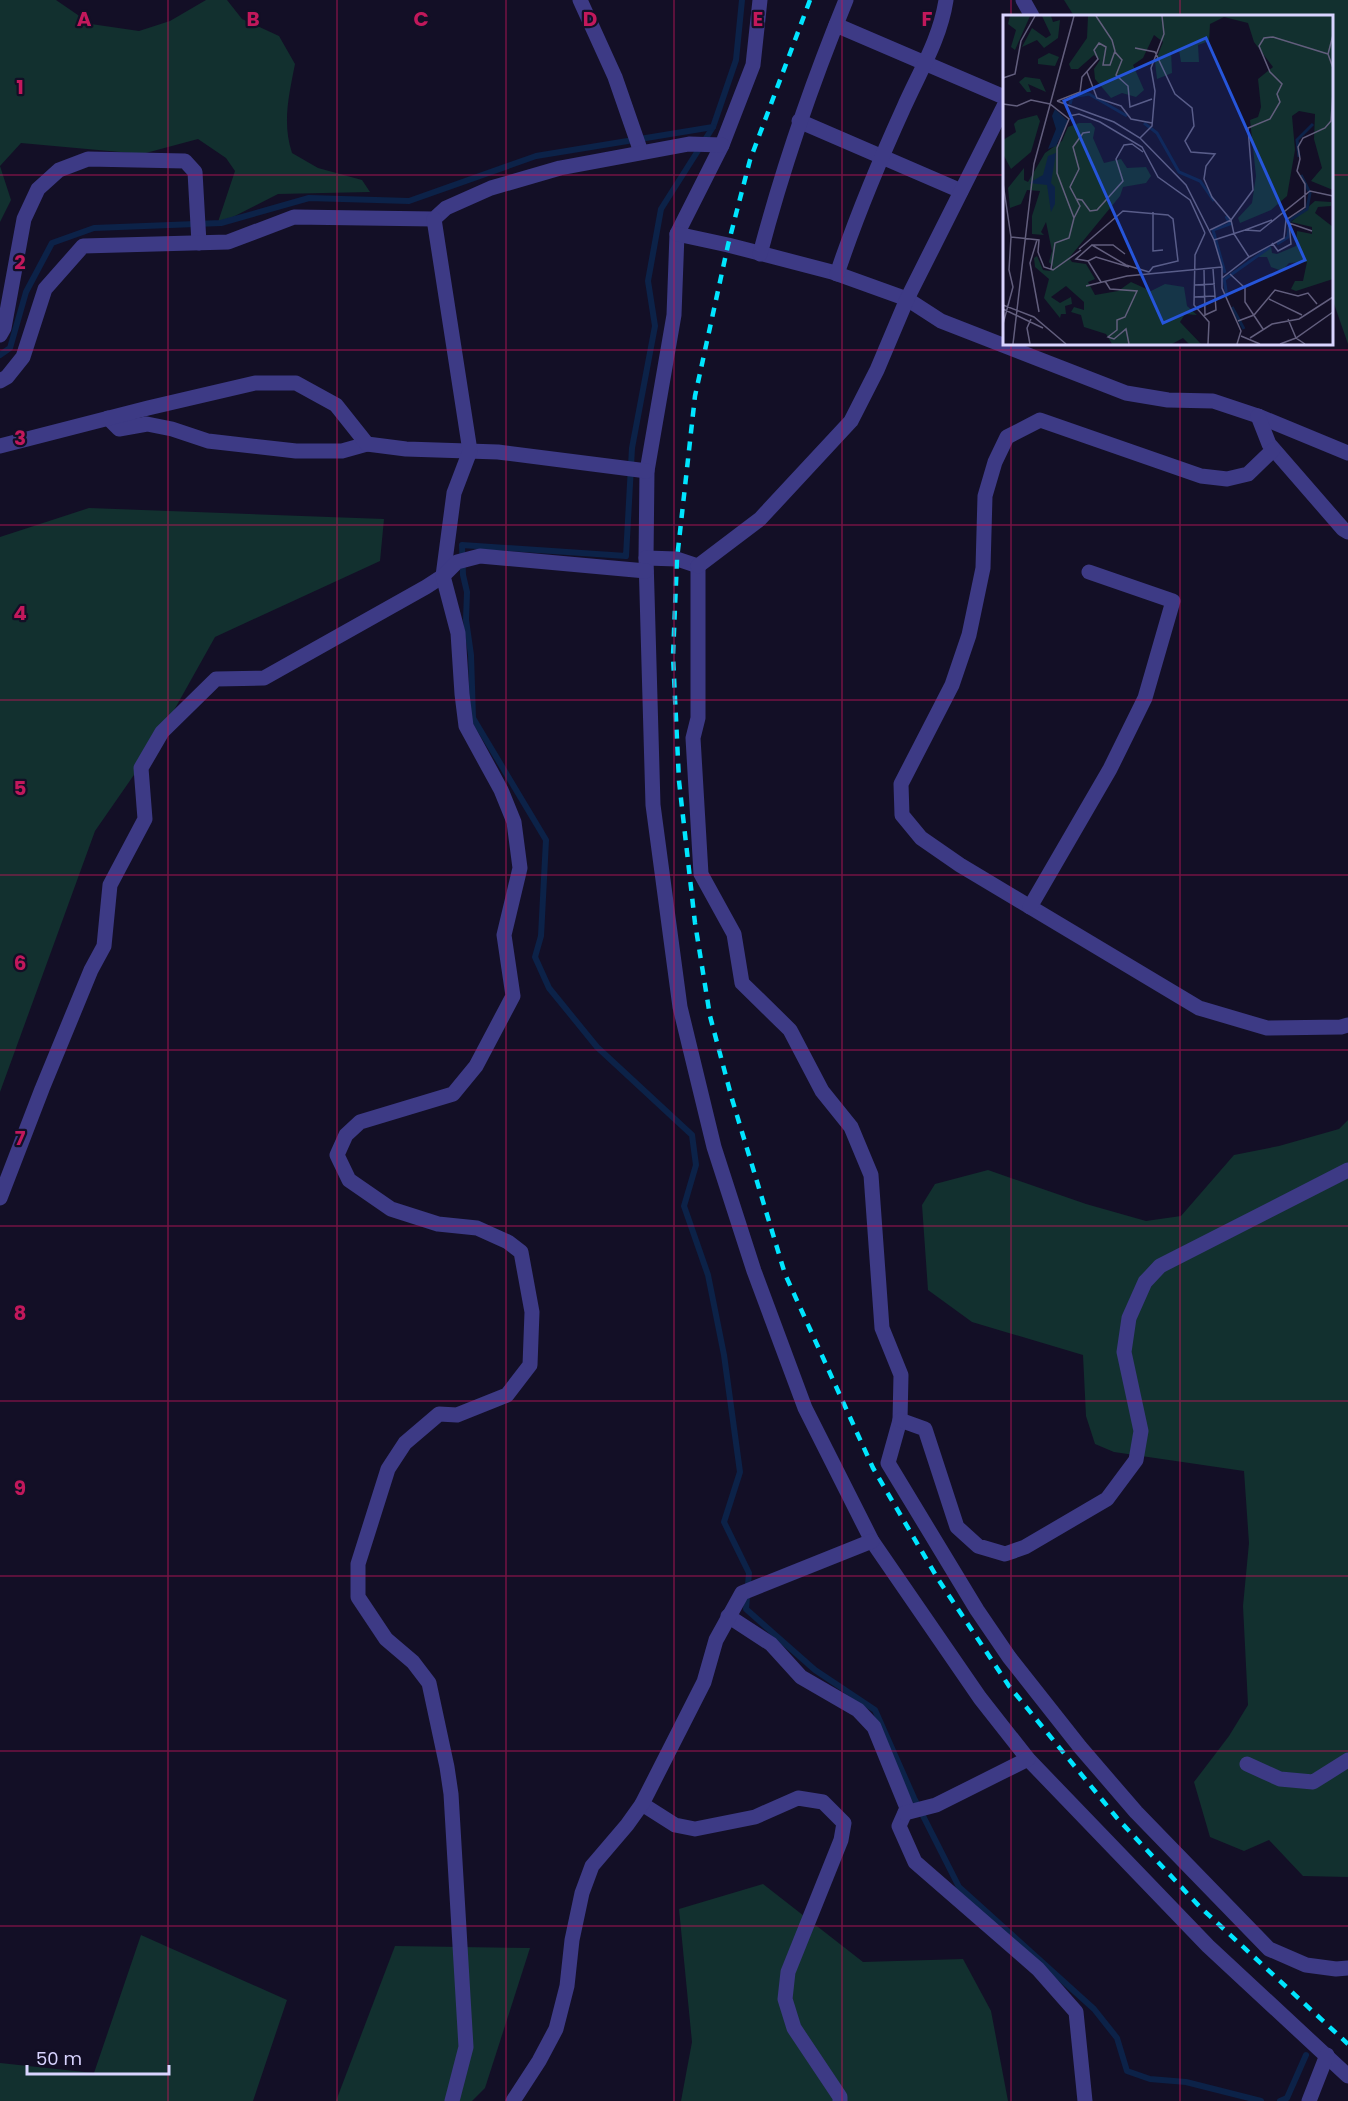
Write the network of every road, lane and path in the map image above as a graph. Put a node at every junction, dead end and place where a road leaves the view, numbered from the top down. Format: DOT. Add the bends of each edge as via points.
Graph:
graph roads {
  1 [pos="580,0"];
  2 [pos="760,0"];
  3 [pos="846,0"];
  4 [pos="946,0"];
  5 [pos="1023,0"];
  6 [pos="1031,15"];
  7 [pos="836,25"];
  8 [pos="926,63"];
  9 [pos="1003,96"];
  10 [pos="1003,110"];
  11 [pos="799,121"];
  12 [pos="722,145"];
  13 [pos="641,152"];
  14 [pos="882,157"];
  15 [pos="962,191"];
  16 [pos="434,219"];
  17 [pos="677,234"];
  18 [pos="199,243"];
  19 [pos="760,254"];
  20 [pos="837,274"];
  21 [pos="907,299"];
  22 [pos="0,335"];
  23 [pos="0,381"];
  24 [pos="1258,416"];
  25 [pos="108,418"];
  26 [pos="367,444"];
  27 [pos="0,446"];
  28 [pos="1273,450"];
  29 [pos="470,451"];
  30 [pos="1348,453"];
  31 [pos="647,471"];
  32 [pos="1348,532"];
  33 [pos="646,565"];
  34 [pos="698,566"];
  35 [pos="1089,572"];
  36 [pos="443,576"];
  37 [pos="1030,907"];
  38 [pos="1348,1025"];
  39 [pos="1348,1170"];
  40 [pos="0,1198"];
  41 [pos="900,1420"];
  42 [pos="872,1541"];
  43 [pos="728,1616"];
  44 [pos="1028,1759"];
  45 [pos="1348,1760"];
  46 [pos="1247,1764"];
  47 [pos="642,1804"];
  48 [pos="905,1813"];
  49 [pos="1348,1968"];
  50 [pos="1327,2055"];
  51 [pos="1348,2076"];
  52 [pos="452,2101"];
  53 [pos="513,2101"];
  54 [pos="840,2101"];
  55 [pos="1085,2101"];
  56 [pos="1309,2101"];
  1 -- 13 [label="street" via="615,77"];
  2 -- 12 [label="street" via="753,65"];
  3 -- 7 [label="street"];
  4 -- 8 [label="street" via="940,31"];
  5 -- 6 [label="street"];
  7 -- 8 [label="street"];
  7 -- 11 [label="street"];
  8 -- 9 [label="street"];
  8 -- 14 [label="street"];
  10 -- 15 [label="street"];
  11 -- 14 [label="street"];
  11 -- 19 [label="street"];
  12 -- 13 [label="street" via="689,144"];
  12 -- 17 [label="street"];
  13 -- 16 [label="street" via="560,168 491,188 446,208"];
  14 -- 15 [label="street"];
  14 -- 20 [label="street"];
  15 -- 21 [label="street"];
  16 -- 18 [label="street" via="294,217 228,242"];
  16 -- 29 [label="street"];
  17 -- 19 [label="street"];
  17 -- 31 [label="street" via="674,315"];
  18 -- 22 [label="street" via="195,172 185,161 88,159 59,170 38,189 24,219"];
  18 -- 23 [label="street" via="83,246 45,289 23,357"];
  19 -- 20 [label="street"];
  20 -- 21 [label="street"];
  21 -- 24 [label="street" via="941,321 1126,393 1168,400 1213,401"];
  21 -- 34 [label="street" via="850,421 760,519"];
  24 -- 28 [label="street"];
  24 -- 30 [label="street"];
  25 -- 26 [label="street" via="119,429 147,424 208,441 297,452 342,451"];
  25 -- 26 [label="street" via="255,383 296,383 336,405"];
  25 -- 27 [label="street"];
  26 -- 29 [label="street"];
  28 -- 32 [label="street"];
  28 -- 37 [label="street" via="1248,474 1227,479 1201,476 1040,420 1007,437 985,496 983,568 969,634 952,685 901,784 902,815 921,838"];
  29 -- 31 [label="street"];
  29 -- 36 [label="street" via="454,493"];
  31 -- 33 [label="street"];
  33 -- 34 [label="street" via="677,559"];
  33 -- 36 [label="street" via="480,556 457,562"];
  33 -- 42 [label="street" via="653,805 680,1006 714,1147 754,1272 805,1408"];
  34 -- 41 [label="street" via="698,718 693,738 701,874 734,934 742,983 790,1030 822,1091 851,1127 871,1174 882,1328 900,1375"];
  35 -- 37 [label="street" via="1173,601 1145,698 1110,769"];
  36 -- 40 [label="street" via="264,678 216,679 162,732 141,768 144,819 110,885 104,946"];
  36 -- 52 [label="street" via="458,633 466,726 514,822 520,868 504,935 513,996 476,1066 453,1094 360,1122 345,1134 337,1155 350,1180 391,1209 438,1224 477,1228 521,1252 532,1312 530,1365 507,1395 456,1415 439,1414 405,1443 388,1468 358,1564 358,1597 386,1639 413,1662 429,1683 447,1767 466,2047"];
  37 -- 38 [label="street" via="1199,1008 1267,1028"];
  39 -- 41 [label="street" via="1160,1266 1145,1282 1129,1318 1124,1352 1141,1431 1136,1460 1107,1499 1025,1547 1005,1554 978,1546 957,1527 925,1429"];
  41 -- 49 [label="street" via="888,1463 977,1610 1080,1747 1269,1949 1306,1965"];
  42 -- 43 [label="street" via="742,1593"];
  42 -- 44 [label="street" via="980,1698"];
  43 -- 47 [label="street" via="716,1640 704,1682"];
  43 -- 48 [label="street" via="771,1644 801,1677 858,1710 874,1727 907,1808"];
  44 -- 48 [label="street" via="936,1805"];
  44 -- 50 [label="street" via="1208,1946"];
  45 -- 46 [label="street" via="1313,1782 1280,1779"];
  47 -- 53 [label="street" via="592,1866 582,1893 556,2028"];
  47 -- 54 [label="street" via="675,1825 695,1829 756,1817 798,1798 823,1802 844,1823 788,1972 785,1999 794,2028"];
  48 -- 55 [label="street" via="899,1826 915,1862 1038,1969 1076,2012"];
  50 -- 51 [label="street"];
  50 -- 56 [label="street"];
}
